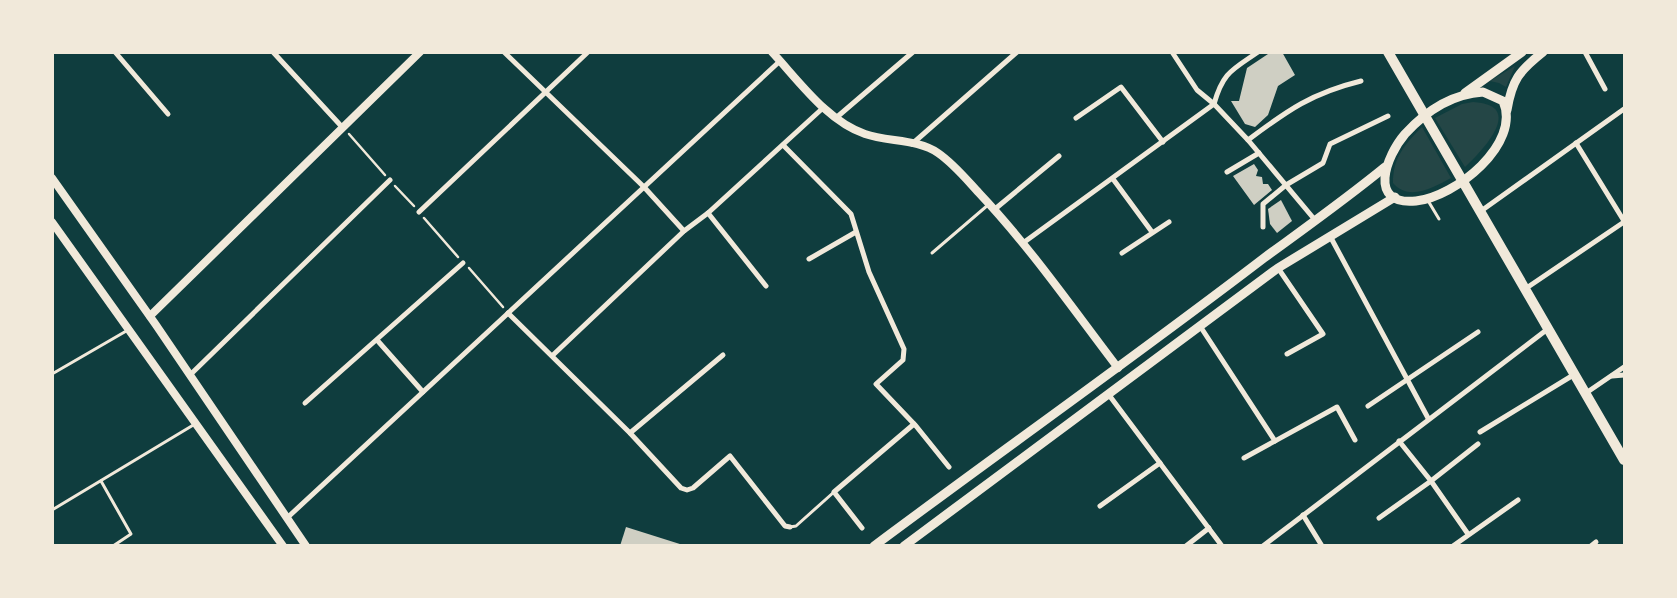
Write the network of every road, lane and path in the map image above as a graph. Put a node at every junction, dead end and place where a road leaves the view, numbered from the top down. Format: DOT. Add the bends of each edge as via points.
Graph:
graph roads {
  1 [pos="115,52"];
  2 [pos="273,52"];
  3 [pos="420,52"];
  4 [pos="504,52"];
  5 [pos="588,52"];
  6 [pos="772,52"];
  7 [pos="913,52"];
  8 [pos="1017,52"];
  9 [pos="1172,52"];
  10 [pos="1388,52"];
  11 [pos="1522,52"];
  12 [pos="1543,52"];
  13 [pos="1585,52"];
  14 [pos="1258,53"];
  15 [pos="780,61"];
  16 [pos="1361,81"];
  17 [pos="1605,89"];
  18 [pos="545,91"];
  19 [pos="1466,93"];
  20 [pos="1214,104"];
  21 [pos="824,107"];
  22 [pos="1624,109"];
  23 [pos="1507,110"];
  24 [pos="168,114"];
  25 [pos="1424,115"];
  26 [pos="1388,116"];
  27 [pos="837,117"];
  28 [pos="1076,118"];
  29 [pos="343,128"];
  30 [pos="1248,140"];
  31 [pos="1163,142"];
  32 [pos="1576,143"];
  33 [pos="783,144"];
  34 [pos="912,144"];
  35 [pos="1259,153"];
  36 [pos="1059,156"];
  37 [pos="1385,167"];
  38 [pos="1228,172"];
  39 [pos="52,178"];
  40 [pos="1113,179"];
  41 [pos="390,180"];
  42 [pos="1463,180"];
  43 [pos="1286,185"];
  44 [pos="644,186"];
  45 [pos="1395,198"];
  46 [pos="1426,199"];
  47 [pos="992,206"];
  48 [pos="1481,211"];
  49 [pos="419,212"];
  50 [pos="708,213"];
  51 [pos="1439,219"];
  52 [pos="1314,220"];
  53 [pos="1169,222"];
  54 [pos="1624,222"];
  55 [pos="54,226"];
  56 [pos="1263,227"];
  57 [pos="684,231"];
  58 [pos="856,232"];
  59 [pos="1152,232"];
  60 [pos="1330,236"];
  61 [pos="1023,243"];
  62 [pos="932,253"];
  63 [pos="1122,253"];
  64 [pos="809,258"];
  65 [pos="464,263"];
  66 [pos="1278,268"];
  67 [pos="766,286"];
  68 [pos="1526,289"];
  69 [pos="508,313"];
  70 [pos="150,316"];
  71 [pos="1200,326"];
  72 [pos="1548,328"];
  73 [pos="129,330"];
  74 [pos="1478,332"];
  75 [pos="377,340"];
  76 [pos="1286,354"];
  77 [pos="723,355"];
  78 [pos="553,356"];
  79 [pos="1624,367"];
  80 [pos="1118,368"];
  81 [pos="52,374"];
  82 [pos="1575,374"];
  83 [pos="190,375"];
  84 [pos="1624,375"];
  85 [pos="1612,376"];
  86 [pos="1407,379"];
  87 [pos="423,392"];
  88 [pos="1586,393"];
  89 [pos="1109,394"];
  90 [pos="305,403"];
  91 [pos="1368,406"];
  92 [pos="1428,418"];
  93 [pos="196,424"];
  94 [pos="914,424"];
  95 [pos="1480,432"];
  96 [pos="630,433"];
  97 [pos="1354,440"];
  98 [pos="1275,441"];
  99 [pos="1399,441"];
  100 [pos="1478,444"];
  101 [pos="1244,458"];
  102 [pos="1624,460"];
  103 [pos="990,461"];
  104 [pos="1160,463"];
  105 [pos="948,467"];
  106 [pos="1001,475"];
  107 [pos="101,481"];
  108 [pos="1431,481"];
  109 [pos="834,492"];
  110 [pos="1518,500"];
  111 [pos="1100,506"];
  112 [pos="52,510"];
  113 [pos="1303,515"];
  114 [pos="287,518"];
  115 [pos="1378,518"];
  116 [pos="790,527"];
  117 [pos="862,528"];
  118 [pos="1209,528"];
  119 [pos="1468,534"];
  120 [pos="908,544"];
  121 [pos="113,546"];
  122 [pos="283,546"];
  123 [pos="306,546"];
  124 [pos="874,546"];
  125 [pos="1186,546"];
  126 [pos="1222,546"];
  127 [pos="1263,546"];
  128 [pos="1322,546"];
  129 [pos="1453,546"];
  1 -- 24 [label="street"];
  2 -- 29 [label="street"];
  3 -- 29 [label="street"];
  4 -- 18 [label="street"];
  5 -- 18 [label="street"];
  6 -- 15 [label="street"];
  7 -- 27 [label="street"];
  8 -- 34 [label="street"];
  9 -- 20 [label="street" via="1196,90"];
  10 -- 25 [label="main road"];
  11 -- 19 [label="main road"];
  12 -- 23 [label="main road" via="1523,68 1511,87"];
  13 -- 17 [label="street"];
  14 -- 20 [label="street" via="1226,74"];
  15 -- 21 [label="street"];
  15 -- 44 [label="street"];
  16 -- 30 [label="street" via="1331,88 1303,101"];
  18 -- 44 [label="street"];
  18 -- 49 [label="street"];
  19 -- 23 [label="main road" via="1483,92 1495,96 1503,101"];
  19 -- 25 [label="main road"];
  20 -- 30 [label="street"];
  20 -- 31 [label="street"];
  21 -- 27 [label="street"];
  21 -- 33 [label="street"];
  22 -- 32 [label="street"];
  23 -- 42 [label="main road" via="1506,128 1500,142"];
  25 -- 37 [label="main road" via="1402,137"];
  25 -- 42 [label="main road"];
  26 -- 43 [label="street" via="1330,144 1323,163"];
  27 -- 34 [label="street" via="866,134"];
  28 -- 31 [label="street" via="1121,87"];
  29 -- 41 [label="path"];
  29 -- 70 [label="street"];
  30 -- 35 [label="street"];
  31 -- 40 [label="street"];
  32 -- 48 [label="street"];
  32 -- 54 [label="street"];
  33 -- 50 [label="street"];
  33 -- 58 [label="street" via="851,214"];
  34 -- 47 [label="street" via="937,152"];
  35 -- 38 [label="street"];
  35 -- 43 [label="street"];
  36 -- 47 [label="street"];
  37 -- 45 [label="main road" via="1385,190"];
  37 -- 52 [label="main road" via="1348,198"];
  39 -- 70 [label="street"];
  40 -- 59 [label="street"];
  40 -- 61 [label="street"];
  41 -- 49 [label="path"];
  41 -- 83 [label="street"];
  42 -- 46 [label="main road"];
  42 -- 48 [label="main road"];
  43 -- 52 [label="street"];
  43 -- 56 [label="street" via="1263,204"];
  44 -- 57 [label="street"];
  44 -- 69 [label="street"];
  45 -- 46 [label="main road" via="1404,201"];
  45 -- 60 [label="main road"];
  46 -- 51 [label="lane"];
  47 -- 61 [label="street"];
  47 -- 62 [label="lane"];
  48 -- 68 [label="main road"];
  49 -- 65 [label="path"];
  50 -- 57 [label="street"];
  50 -- 67 [label="street"];
  52 -- 80 [label="main road"];
  53 -- 59 [label="street"];
  54 -- 68 [label="street"];
  55 -- 73 [label="street"];
  57 -- 78 [label="street"];
  58 -- 64 [label="street"];
  58 -- 94 [label="street" via="872,280 904,350 902,360 876,384"];
  59 -- 63 [label="street"];
  60 -- 66 [label="main road"];
  60 -- 86 [label="street"];
  61 -- 80 [label="street"];
  65 -- 69 [label="path"];
  65 -- 75 [label="street"];
  66 -- 71 [label="main road"];
  66 -- 76 [label="street" via="1323,334"];
  68 -- 72 [label="main road"];
  69 -- 78 [label="street"];
  69 -- 87 [label="street"];
  70 -- 83 [label="street"];
  71 -- 89 [label="main road"];
  71 -- 98 [label="street"];
  72 -- 82 [label="main road"];
  72 -- 92 [label="street"];
  73 -- 81 [label="lane"];
  73 -- 93 [label="street"];
  74 -- 86 [label="street"];
  75 -- 87 [label="street"];
  75 -- 90 [label="street"];
  77 -- 96 [label="street"];
  78 -- 96 [label="street"];
  79 -- 85 [label="street"];
  80 -- 103 [label="main road"];
  82 -- 88 [label="main road"];
  82 -- 95 [label="street"];
  83 -- 114 [label="street"];
  84 -- 85 [label="street"];
  85 -- 88 [label="street"];
  86 -- 91 [label="street"];
  86 -- 92 [label="street"];
  87 -- 114 [label="street"];
  88 -- 102 [label="main road"];
  89 -- 104 [label="street"];
  89 -- 106 [label="main road"];
  92 -- 99 [label="street"];
  93 -- 107 [label="lane"];
  93 -- 122 [label="street"];
  94 -- 105 [label="street"];
  94 -- 109 [label="street"];
  96 -- 116 [label="street" via="681,488 687,490 730,456 785,526"];
  97 -- 98 [label="street" via="1338,406"];
  98 -- 101 [label="street"];
  99 -- 108 [label="street"];
  99 -- 113 [label="street"];
  100 -- 108 [label="street"];
  103 -- 106 [label="main road"];
  103 -- 124 [label="main road"];
  104 -- 111 [label="street"];
  104 -- 118 [label="street"];
  106 -- 120 [label="main road"];
  107 -- 112 [label="lane"];
  107 -- 121 [label="lane" via="131,534"];
  108 -- 115 [label="street"];
  108 -- 119 [label="street"];
  109 -- 116 [label="lane" via="796,526"];
  109 -- 117 [label="street"];
  110 -- 119 [label="street"];
  113 -- 127 [label="street"];
  113 -- 128 [label="street"];
  114 -- 123 [label="street"];
  118 -- 125 [label="street"];
  118 -- 126 [label="street"];
  119 -- 129 [label="street"];
}
